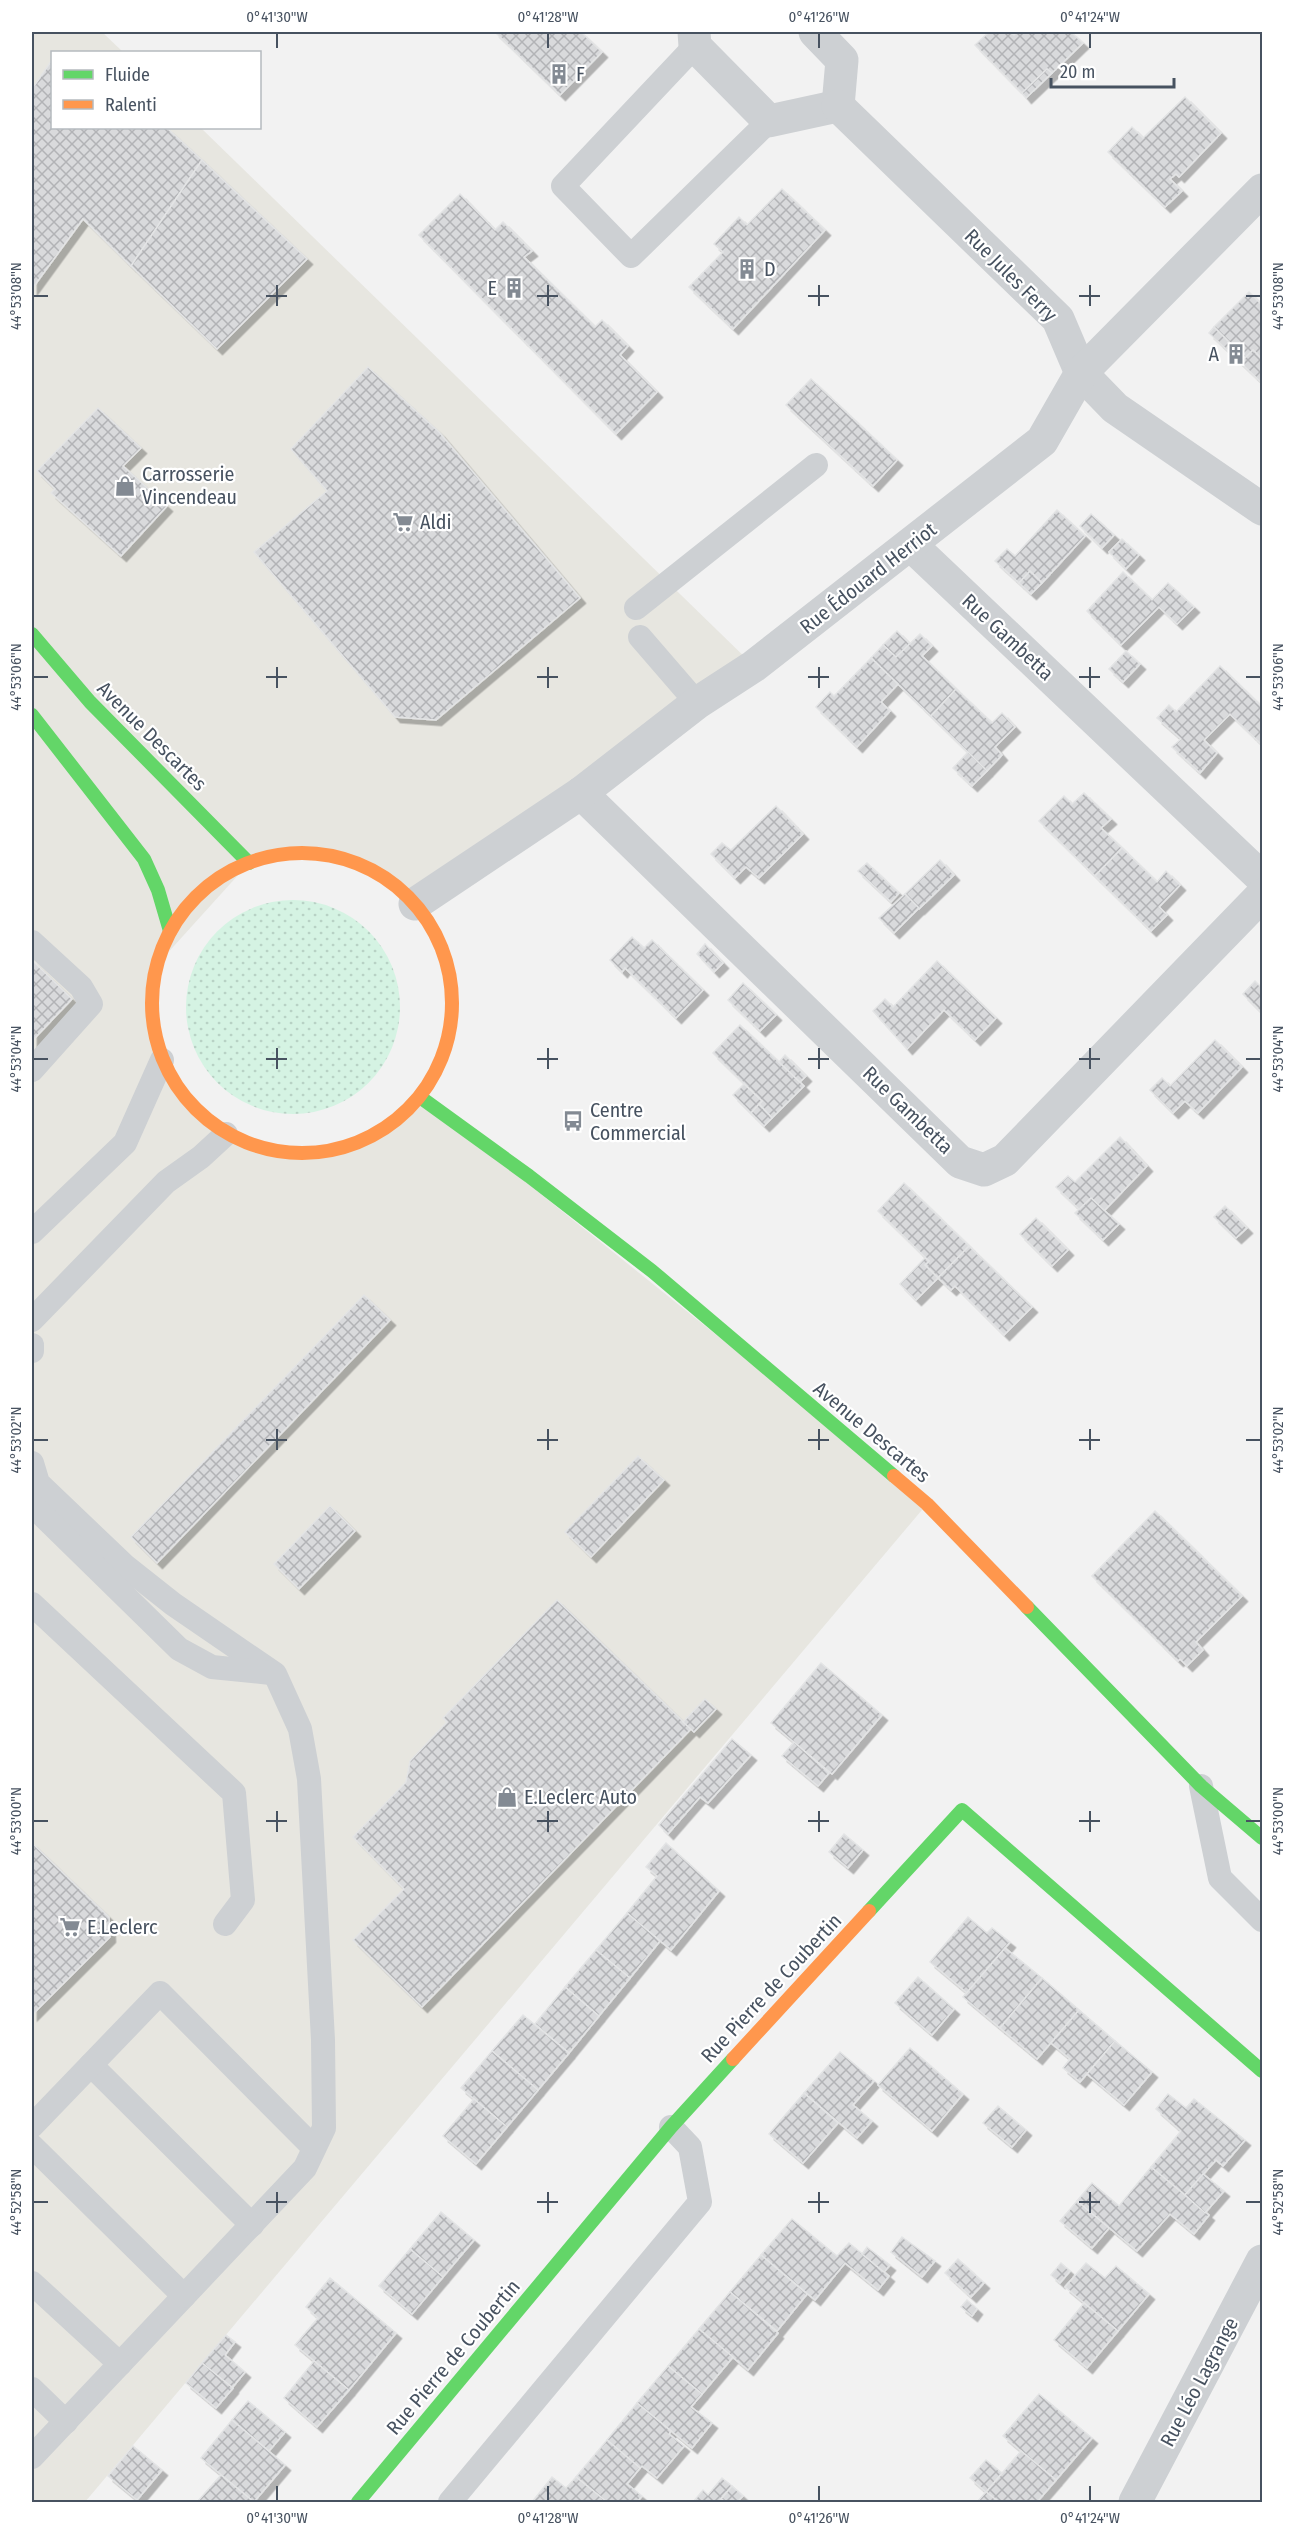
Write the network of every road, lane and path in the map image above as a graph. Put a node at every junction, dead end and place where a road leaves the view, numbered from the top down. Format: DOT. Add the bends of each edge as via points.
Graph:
graph roads {
  1 [pos="815,32"];
  2 [pos="694,39"];
  3 [pos="837,106"];
  4 [pos="769,121"];
  5 [pos="1263,190"];
  6 [pos="1082,373"];
  7 [pos="816,465"];
  8 [pos="1263,509"];
  9 [pos="911,545"];
  10 [pos="636,608"];
  11 [pos="32,634"];
  12 [pos="640,638"];
  13 [pos="698,703"];
  14 [pos="32,715"];
  15 [pos="581,793"];
  16 [pos="249,862"];
  17 [pos="1263,878"];
  18 [pos="1263,895"];
  19 [pos="415,904"];
  20 [pos="170,930"];
  21 [pos="32,942"];
  22 [pos="162,1060"];
  23 [pos="32,1070"];
  24 [pos="420,1097"];
  25 [pos="226,1134"];
  26 [pos="32,1232"];
  27 [pos="32,1320"];
  28 [pos="32,1345"];
  29 [pos="32,1351"];
  30 [pos="32,1463"];
  31 [pos="32,1504"];
  32 [pos="32,1604"];
  33 [pos="275,1674"];
  34 [pos="1202,1786"];
  35 [pos="1263,1839"];
  36 [pos="1263,1920"];
  37 [pos="225,1924"];
  38 [pos="90,2065"];
  39 [pos="1263,2071"];
  40 [pos="32,2126"];
  41 [pos="671,2127"];
  42 [pos="32,2146"];
  43 [pos="314,2148"];
  44 [pos="252,2225"];
  45 [pos="1263,2261"];
  46 [pos="32,2283"];
  47 [pos="184,2296"];
  48 [pos="120,2364"];
  49 [pos="32,2389"];
  50 [pos="66,2422"];
  51 [pos="32,2457"];
  52 [pos="358,2502"];
  53 [pos="450,2502"];
  54 [pos="1135,2502"];
  1 -- 3 [label="street" via="842,60"];
  2 -- 4 [label="street"];
  2 -- 4 [label="lane" via="563,186 631,256"];
  3 -- 4 [label="street"];
  3 -- 6 [label="street, Rue Jules Ferry" via="1058,319"];
  5 -- 6 [label="street, Rue Édouard Herriot"];
  6 -- 8 [label="street, Rue Jules Ferry" via="1115,408"];
  6 -- 9 [label="street, Rue Édouard Herriot" via="1042,441"];
  7 -- 10 [label="lane"];
  9 -- 13 [label="street, Rue Édouard Herriot" via="754,666"];
  9 -- 17 [label="street, Rue Gambetta"];
  11 -- 16 [label="main road, Avenue Descartes" via="90,702"];
  12 -- 13 [label="lane"];
  13 -- 15 [label="street, Rue Édouard Herriot"];
  14 -- 20 [label="main road" via="144,859"];
  15 -- 18 [label="street, Rue Gambetta" via="960,1162 984,1170 1005,1160"];
  15 -- 19 [label="street, Rue Édouard Herriot"];
  16 -- 19 [label="main road" via="291,853 333,856 373,870"];
  16 -- 20 [label="main road" via="217,878 190,902"];
  19 -- 24 [label="main road" via="438,939 451,979 452,1020 441,1061"];
  20 -- 22 [label="main road" via="155,967 152,1014"];
  21 -- 23 [label="lane" via="81,987 90,1004"];
  22 -- 25 [label="main road" via="179,1090 202,1116"];
  22 -- 26 [label="lane" via="125,1143"];
  24 -- 25 [label="main road" via="397,1120 334,1150 296,1154 260,1148"];
  24 -- 34 [label="main road, Avenue Descartes" via="652,1271 927,1504"];
  25 -- 27 [label="lane" via="166,1182"];
  28 -- 29 [label="lane"];
  30 -- 33 [label="lane" via="38,1483 125,1566"];
  31 -- 33 [label="lane" via="179,1649 212,1667"];
  32 -- 37 [label="lane" via="234,1792 243,1900"];
  33 -- 43 [label="lane" via="300,1729 309,1779 323,2040 324,2128"];
  34 -- 35 [label="main road, Avenue Descartes"];
  34 -- 36 [label="lane" via="1220,1878"];
  38 -- 40 [label="lane"];
  38 -- 43 [label="lane" via="160,1993"];
  38 -- 44 [label="lane"];
  39 -- 41 [label="main road, Rue Pierre de Coubertin" via="962,1810"];
  41 -- 52 [label="main road, Rue Pierre de Coubertin"];
  41 -- 53 [label="lane" via="690,2147 700,2202"];
  42 -- 47 [label="lane"];
  43 -- 44 [label="lane" via="305,2168"];
  44 -- 47 [label="lane"];
  45 -- 54 [label="street, Rue Léo Lagrange"];
  46 -- 48 [label="lane"];
  47 -- 48 [label="lane"];
  48 -- 50 [label="lane"];
  49 -- 50 [label="lane"];
  50 -- 51 [label="lane"];
}
